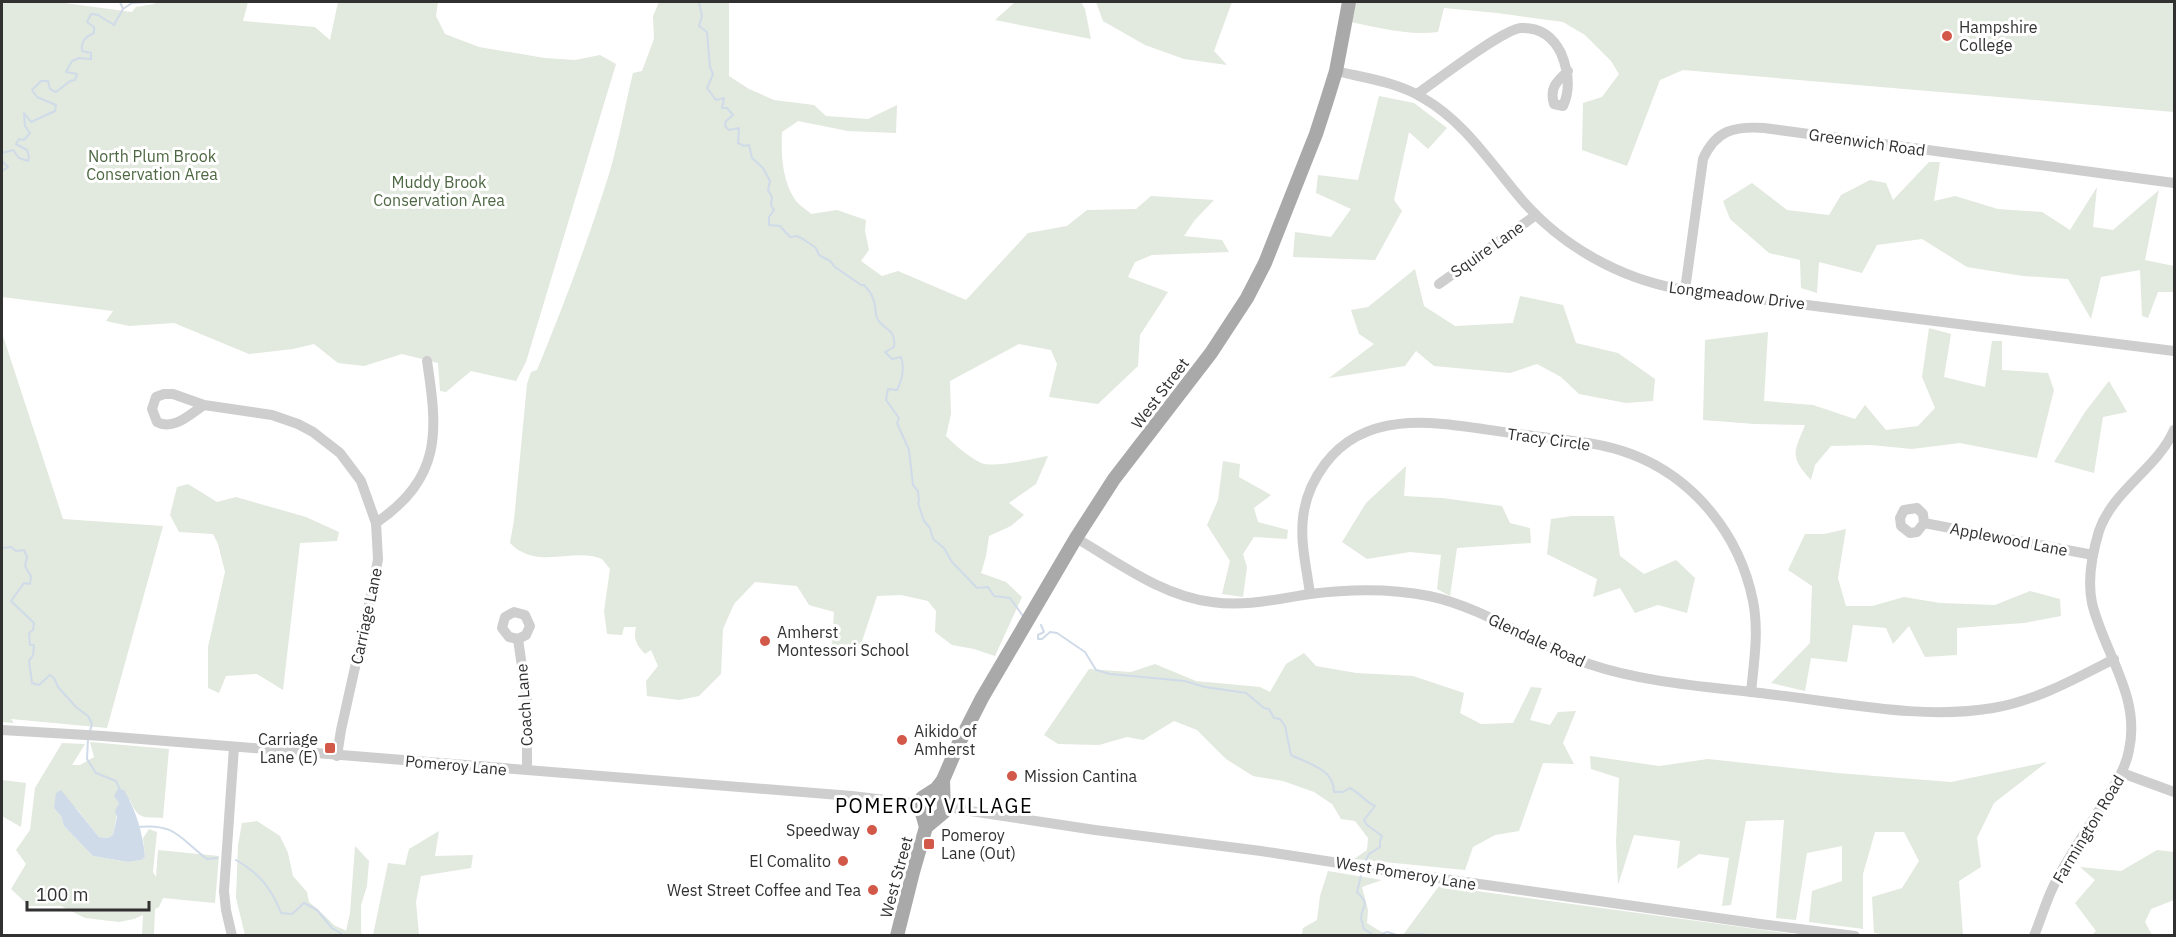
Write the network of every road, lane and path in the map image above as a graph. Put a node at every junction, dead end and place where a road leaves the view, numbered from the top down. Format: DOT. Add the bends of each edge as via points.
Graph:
graph roads {
  1 [pos="1349,2"];
  2 [pos="1336,71"];
  3 [pos="1568,71"];
  4 [pos="1417,94"];
  5 [pos="2175,183"];
  6 [pos="1536,215"];
  7 [pos="1439,284"];
  8 [pos="1685,290"];
  9 [pos="2175,351"];
  10 [pos="427,360"];
  11 [pos="204,405"];
  12 [pos="2173,437"];
  13 [pos="376,523"];
  14 [pos="1924,523"];
  15 [pos="1076,538"];
  16 [pos="2092,555"];
  17 [pos="1310,594"];
  18 [pos="518,639"];
  19 [pos="2114,659"];
  20 [pos="1751,692"];
  21 [pos="2,730"];
  22 [pos="234,747"];
  23 [pos="337,756"];
  24 [pos="527,770"];
  25 [pos="2122,773"];
  26 [pos="943,780"];
  27 [pos="2175,792"];
  28 [pos="927,795"];
  29 [pos="944,800"];
  30 [pos="918,809"];
  31 [pos="957,809"];
  32 [pos="935,820"];
  33 [pos="232,936"];
  34 [pos="897,936"];
  35 [pos="1855,936"];
  36 [pos="2034,936"];
  1 -- 2 [label="main road, West Street"];
  2 -- 4 [label="street, Longmeadow Drive"];
  2 -- 15 [label="main road, West Street" via="1281,226 1247,298 1211,353 1114,479"];
  3 -- 4 [label="street" via="1551,37 1539,30 1520,28 1499,37"];
  4 -- 6 [label="street, Longmeadow Drive" via="1457,123"];
  5 -- 8 [label="street, Greenwich Road" via="1764,128 1734,129 1713,141 1703,159"];
  6 -- 7 [label="street, Squire Lane"];
  6 -- 8 [label="street, Longmeadow Drive" via="1571,244 1606,264 1647,281"];
  8 -- 9 [label="street, Longmeadow Drive"];
  10 -- 13 [label="street" via="435,420 429,461 410,495"];
  11 -- 13 [label="street, Carriage Lane" via="272,415 313,432 356,473"];
  12 -- 16 [label="street, Farmington Road" via="2110,509"];
  13 -- 23 [label="street, Carriage Lane" via="376,571"];
  14 -- 16 [label="street, Applewood Lane"];
  15 -- 17 [label="street, Glendale Road" via="1155,584 1194,599 1246,604"];
  15 -- 26 [label="main road, West Street" via="982,698"];
  16 -- 19 [label="street, Farmington Road" via="2092,602"];
  17 -- 20 [label="street, Glendale Road" via="1379,590 1429,596 1472,609 1592,665 1644,678"];
  17 -- 20 [label="street, Tracy Circle" via="1302,530 1308,495 1329,460 1360,434 1394,423 1430,422 1592,444 1658,466 1692,491 1724,527 1743,566 1753,602 1756,636"];
  18 -- 24 [label="street, Coach Lane" via="527,701"];
  19 -- 20 [label="street, Glendale Road" via="2028,699 1962,712 1916,712"];
  19 -- 25 [label="street, Farmington Road" via="2131,717 2130,750"];
  21 -- 22 [label="street, Pomeroy Lane"];
  22 -- 23 [label="street, Pomeroy Lane"];
  22 -- 33 [label="street" via="224,891"];
  23 -- 24 [label="street, Pomeroy Lane"];
  24 -- 30 [label="street, Pomeroy Lane"];
  25 -- 27 [label="street"];
  25 -- 36 [label="street, Farmington Road" via="2054,885"];
  26 -- 28 [label="main road, West Street"];
  26 -- 29 [label="main road, West Street"];
  28 -- 29 [label="main road" via="938,794"];
  28 -- 30 [label="main road, West Street"];
  29 -- 31 [label="street, West Pomeroy Lane"];
  29 -- 32 [label="main road, West Street" via="945,808"];
  30 -- 32 [label="main road, West Street"];
  31 -- 32 [label="street"];
  31 -- 35 [label="street, West Pomeroy Lane"];
  32 -- 34 [label="main road, West Street"];
}
